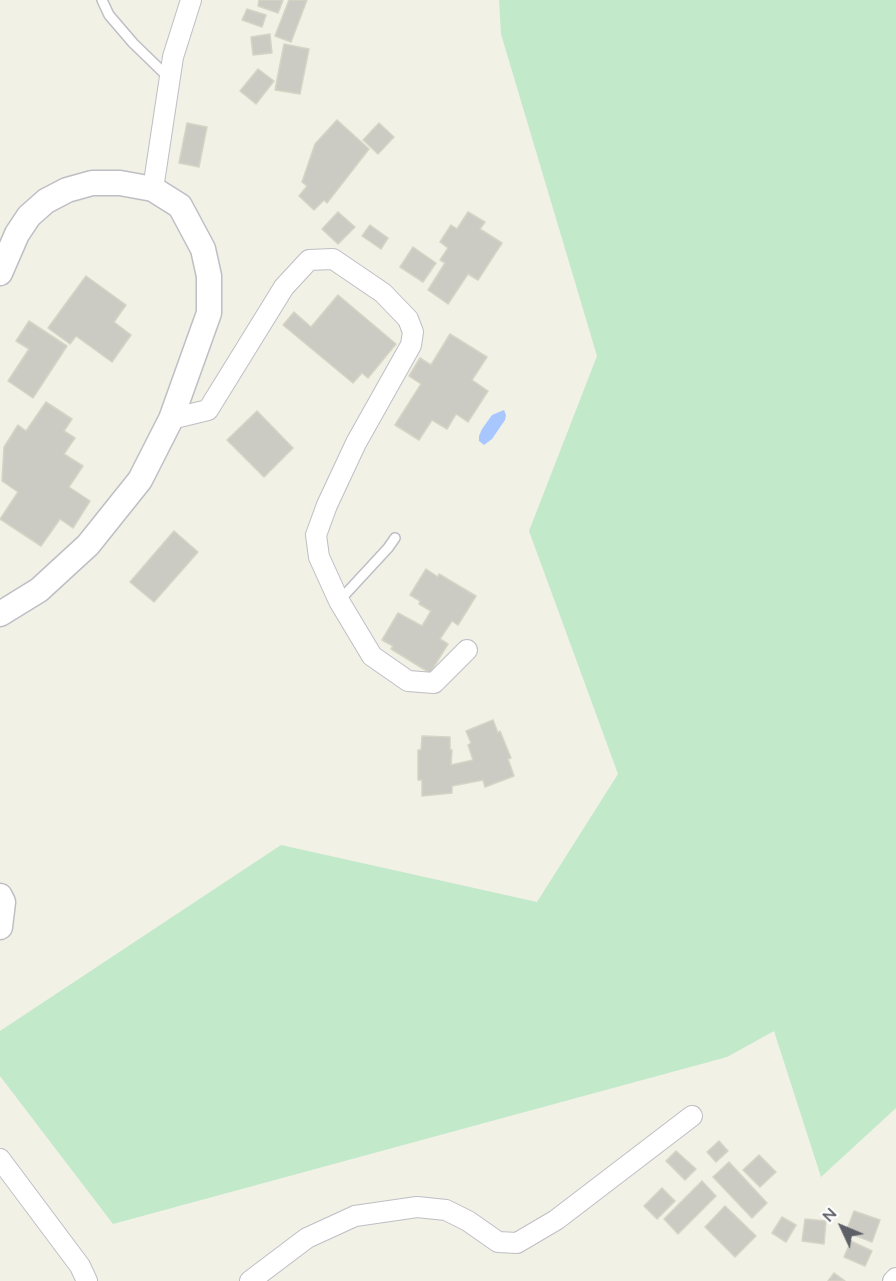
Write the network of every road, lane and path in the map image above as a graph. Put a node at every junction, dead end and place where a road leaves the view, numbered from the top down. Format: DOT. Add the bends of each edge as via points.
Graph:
graph roads {
  1 [pos="102,0"];
  2 [pos="191,0"];
  3 [pos="170,78"];
  4 [pos="153,189"];
  5 [pos="0,273"];
  6 [pos="171,419"];
  7 [pos="394,538"];
  8 [pos="339,601"];
  9 [pos="0,614"];
  10 [pos="467,650"];
  11 [pos="0,896"];
  12 [pos="0,927"];
  13 [pos="692,1116"];
  14 [pos="0,1159"];
  15 [pos="87,1281"];
  16 [pos="250,1281"];
  1 -- 3 [label="lane" via="109,15 133,43"];
  2 -- 3 [label="street"];
  3 -- 4 [label="street"];
  4 -- 5 [label="street" via="92,183 46,201 17,234"];
  4 -- 6 [label="street" via="180,206 203,249 209,276 209,313"];
  6 -- 8 [label="street" via="208,410 284,287 309,260 333,259 383,293 408,319 413,332 411,345 356,443 316,535 319,557"];
  6 -- 9 [label="street" via="140,480 88,545 39,590"];
  7 -- 8 [label="lane"];
  8 -- 10 [label="street" via="372,656 408,681 434,683"];
  11 -- 12 [label="street"];
  13 -- 16 [label="street" via="556,1220 517,1243 498,1242 446,1210 417,1207 355,1216 307,1238"];
  14 -- 15 [label="street" via="80,1266"];
}
